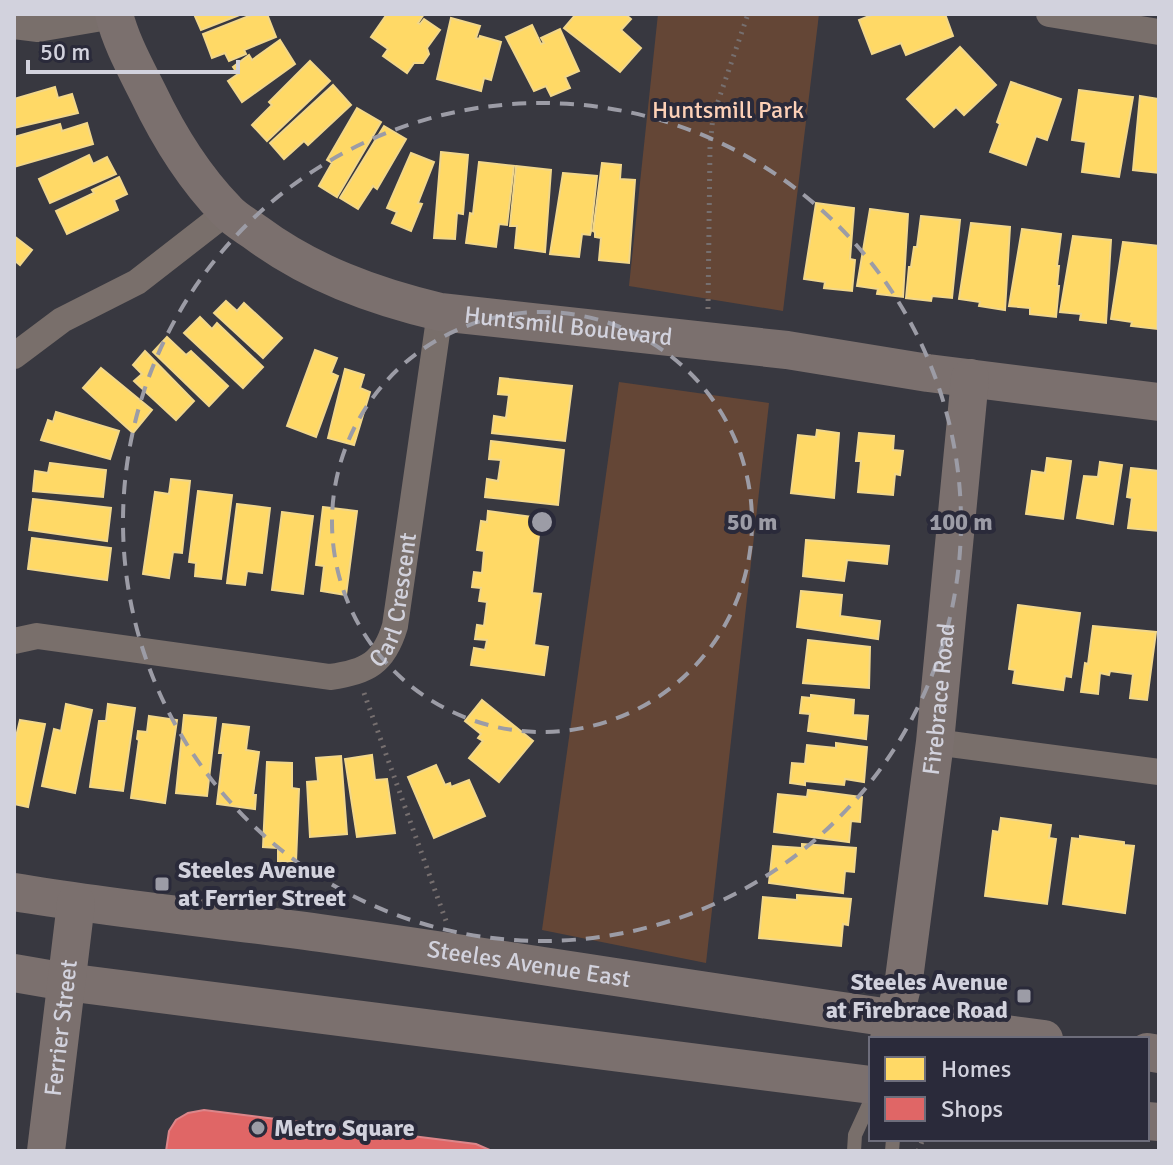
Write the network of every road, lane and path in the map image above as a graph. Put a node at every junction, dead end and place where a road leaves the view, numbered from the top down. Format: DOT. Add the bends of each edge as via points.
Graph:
graph roads {
  1 [pos="748,14"];
  2 [pos="1049,14"];
  3 [pos="114,15"];
  4 [pos="14,26"];
  5 [pos="1159,32"];
  6 [pos="227,212"];
  7 [pos="440,312"];
  8 [pos="708,342"];
  9 [pos="14,356"];
  10 [pos="970,378"];
  11 [pos="1159,402"];
  12 [pos="14,641"];
  13 [pos="357,673"];
  14 [pos="935,742"];
  15 [pos="1159,772"];
  16 [pos="14,892"];
  17 [pos="76,903"];
  18 [pos="449,928"];
  19 [pos="14,973"];
  20 [pos="66,982"];
  21 [pos="892,1029"];
  22 [pos="1014,1037"];
  23 [pos="869,1085"];
  24 [pos="869,1104"];
  25 [pos="46,1151"];
  26 [pos="854,1151"];
  1 -- 8 [label="path" via="713,116"];
  2 -- 5 [label="street"];
  3 -- 4 [label="street" via="38,29"];
  3 -- 6 [label="main road, Huntsmill Boulevard" via="183,159"];
  6 -- 7 [label="main road, Huntsmill Boulevard" via="286,255 344,283"];
  6 -- 9 [label="street" via="137,282 62,320"];
  7 -- 8 [label="main road, Huntsmill Boulevard"];
  7 -- 13 [label="street, Carl Crescent" via="395,626 380,658"];
  8 -- 10 [label="main road, Huntsmill Boulevard"];
  10 -- 11 [label="main road, Huntsmill Boulevard"];
  10 -- 14 [label="main road, Firebrace Road"];
  12 -- 13 [label="street, Carl Crescent" via="37,636 330,677"];
  13 -- 18 [label="path"];
  14 -- 15 [label="street"];
  14 -- 21 [label="main road, Firebrace Road" via="904,979"];
  16 -- 17 [label="main road, Steeles Avenue East"];
  17 -- 20 [label="main road, Ferrier Street"];
  17 -- 21 [label="main road, Steeles Avenue East" via="318,933"];
  19 -- 20 [label="main road"];
  20 -- 23 [label="main road"];
  20 -- 25 [label="main road, Ferrier Street"];
  21 -- 22 [label="main road, Steeles Avenue East"];
  24 -- 26 [label="lane"];
}
